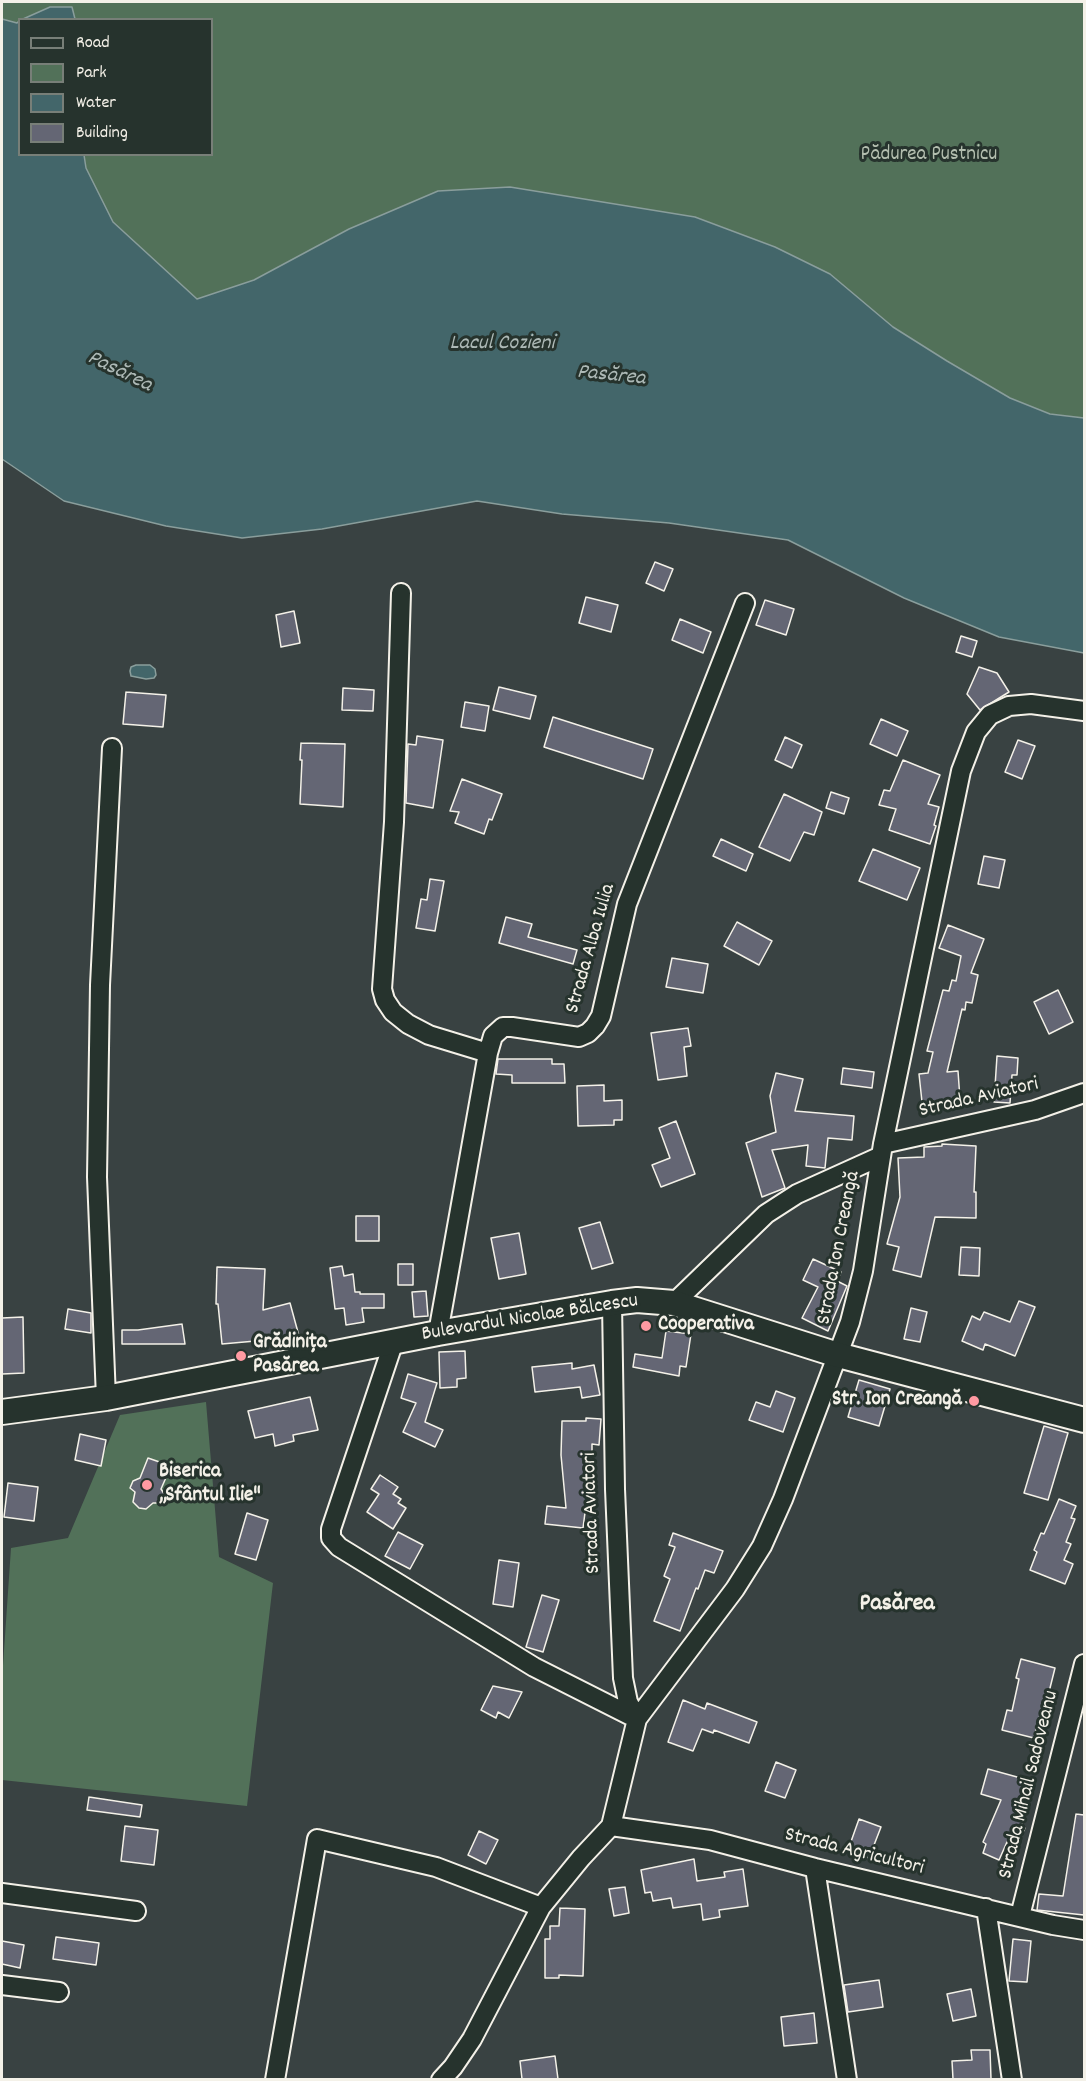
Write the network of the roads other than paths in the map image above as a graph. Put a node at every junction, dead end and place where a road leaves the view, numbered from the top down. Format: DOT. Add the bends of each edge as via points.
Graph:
graph roads {
  1 [pos="401,593"];
  2 [pos="744,603"];
  3 [pos="1084,711"];
  4 [pos="112,748"];
  5 [pos="488,1053"];
  6 [pos="1084,1093"];
  7 [pos="882,1150"];
  8 [pos="612,1303"];
  9 [pos="674,1303"];
  10 [pos="438,1333"];
  11 [pos="394,1341"];
  12 [pos="838,1355"];
  13 [pos="106,1398"];
  14 [pos="2,1412"];
  15 [pos="1084,1420"];
  16 [pos="1084,1664"];
  17 [pos="637,1719"];
  18 [pos="611,1826"];
  19 [pos="815,1868"];
  20 [pos="2,1893"];
  21 [pos="541,1907"];
  22 [pos="986,1908"];
  23 [pos="136,1911"];
  24 [pos="1020,1916"];
  25 [pos="1084,1930"];
  26 [pos="2,1985"];
  27 [pos="59,1992"];
  28 [pos="275,2079"];
  29 [pos="441,2079"];
  30 [pos="847,2079"];
  31 [pos="1012,2079"];
  1 -- 5 [label="street" via="394,822 382,989 393,1012 408,1024 429,1035"];
  2 -- 5 [label="street, Strada Alba Iulia" via="627,904 601,1016 588,1034 579,1037 503,1027 493,1036"];
  3 -- 7 [label="street, Strada Ion Creangă" via="1031,704 1009,706 990,715 976,732 961,771"];
  4 -- 13 [label="street" via="100,985 97,1178"];
  5 -- 10 [label="street, Strada Alba Iulia"];
  6 -- 7 [label="street, Strada Aviatori" via="1035,1110"];
  7 -- 9 [label="street, Strada Aviatori" via="766,1214"];
  7 -- 12 [label="street, Strada Ion Creangă" via="863,1271"];
  8 -- 9 [label="main road, Bulevardul Nicolae Bălcescu"];
  8 -- 10 [label="main road, Bulevardul Nicolae Bălcescu"];
  8 -- 17 [label="street, Strada Aviatori" via="622,1656 628,1702"];
  9 -- 12 [label="main road, Bulevardul Nicolae Bălcescu"];
  10 -- 11 [label="main road, Bulevardul Nicolae Bălcescu"];
  11 -- 13 [label="main road, Bulevardul Nicolae Bălcescu"];
  11 -- 17 [label="street" via="331,1538 339,1547 534,1667"];
  12 -- 15 [label="main road, Bulevardul Nicolae Bălcescu"];
  12 -- 17 [label="street, Strada Ion Creangă" via="762,1546 735,1589"];
  13 -- 14 [label="main road, Bulevardul Nicolae Bălcescu"];
  16 -- 24 [label="street, Strada Mihail Sadoveanu"];
  17 -- 18 [label="street, Strada Ion Creangă"];
  18 -- 19 [label="street, Strada Agricultori" via="710,1840"];
  18 -- 21 [label="street"];
  19 -- 22 [label="street, Strada Agricultori"];
  19 -- 30 [label="street"];
  20 -- 23 [label="street"];
  21 -- 28 [label="street" via="436,1867 317,1839"];
  21 -- 29 [label="street" via="472,2039"];
  22 -- 24 [label="street, Strada Agricultori"];
  22 -- 31 [label="street"];
  24 -- 25 [label="street, Strada Agricultori"];
  26 -- 27 [label="street"];
}
